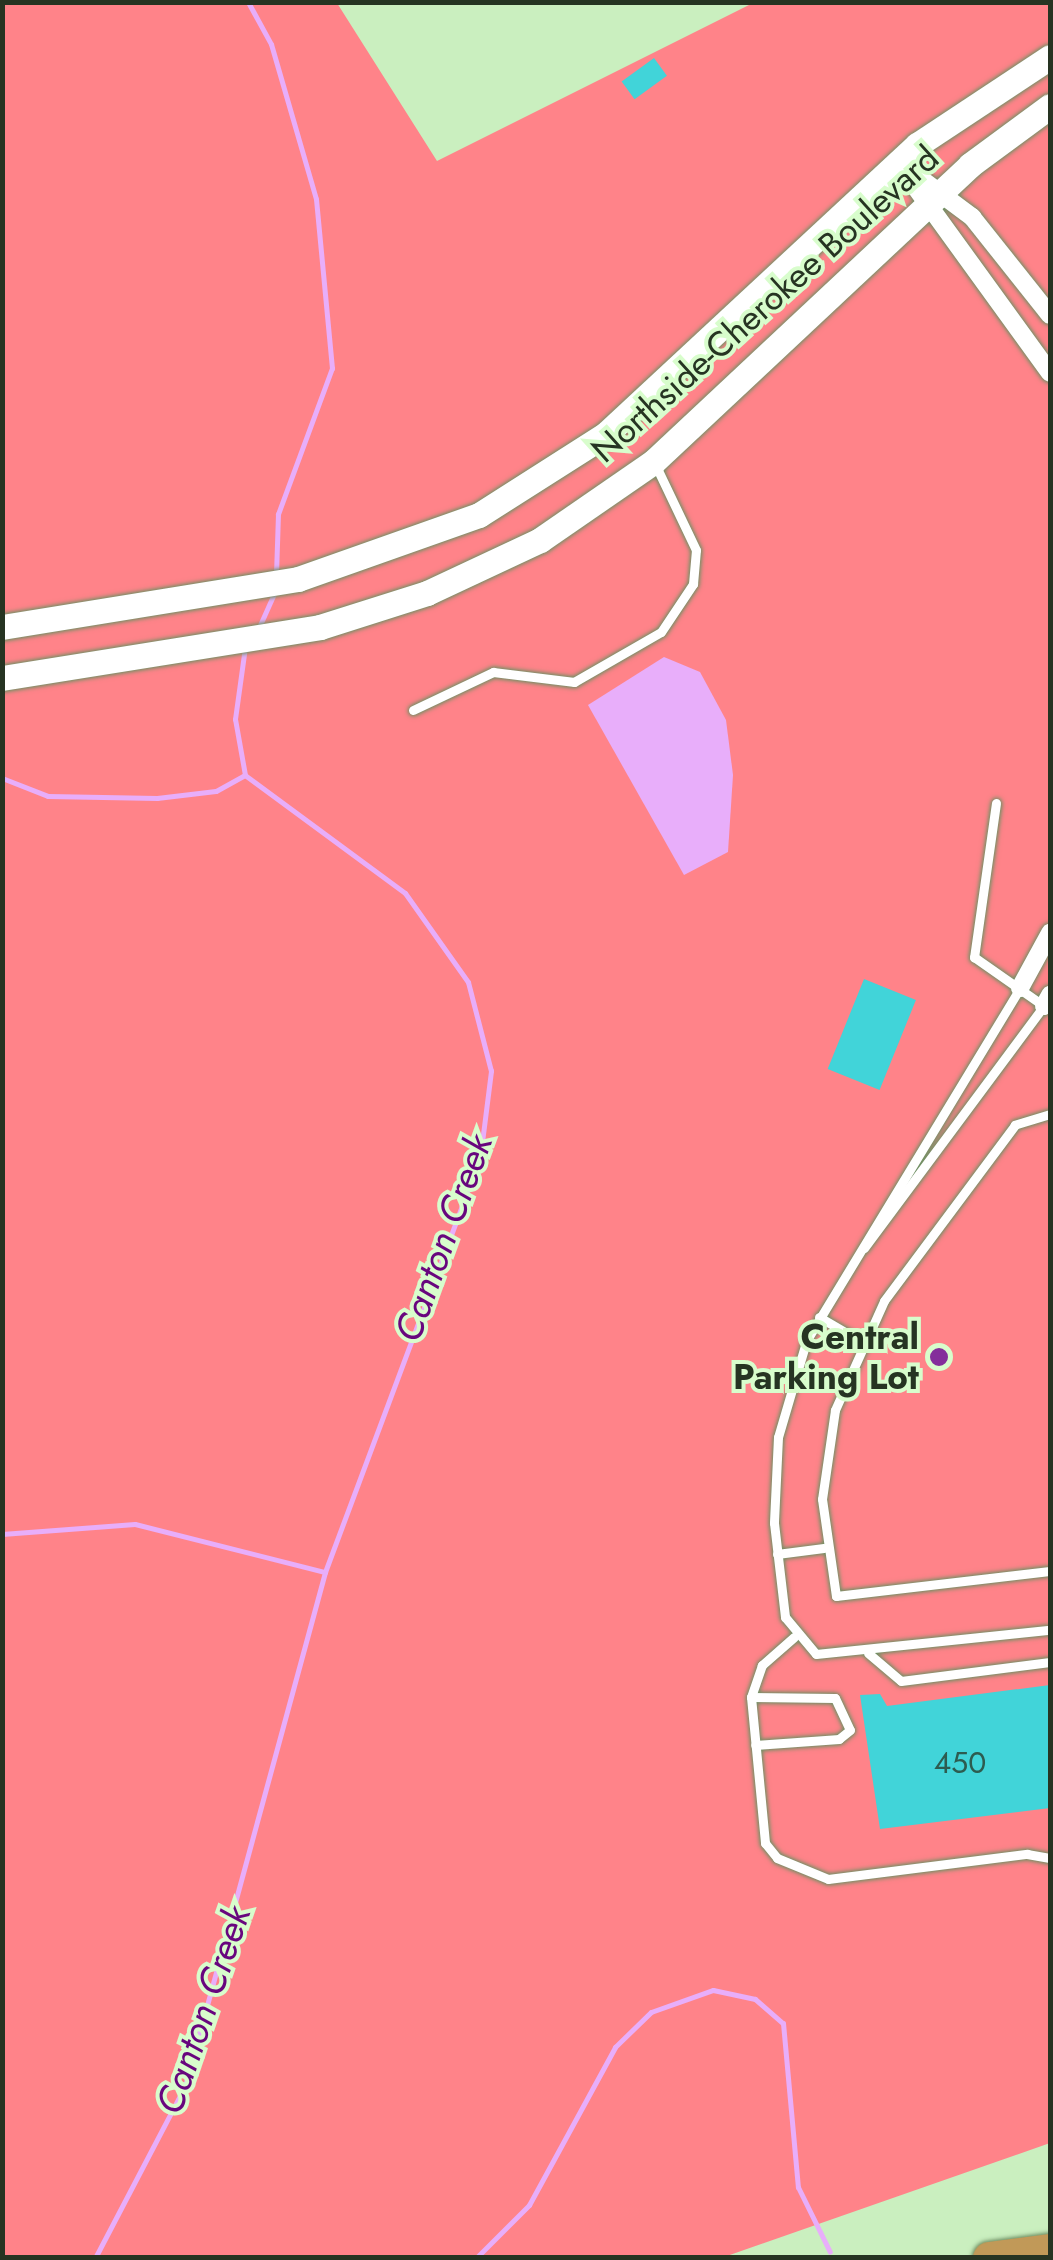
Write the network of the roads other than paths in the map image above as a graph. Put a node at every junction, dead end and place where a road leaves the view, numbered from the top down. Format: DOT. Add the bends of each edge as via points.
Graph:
graph roads {
  1 [pos="1050,57"];
  2 [pos="1050,106"];
  3 [pos="898,162"];
  4 [pos="933,198"];
  5 [pos="1050,316"];
  6 [pos="1050,373"];
  7 [pos="653,462"];
  8 [pos="2,627"];
  9 [pos="2,678"];
  10 [pos="413,710"];
  11 [pos="996,803"];
  12 [pos="1050,934"];
  13 [pos="1020,988"];
  14 [pos="1048,1004"];
  15 [pos="1050,1114"];
  16 [pos="858,1254"];
  17 [pos="819,1317"];
  18 [pos="862,1342"];
  19 [pos="824,1548"];
  20 [pos="777,1554"];
  21 [pos="1050,1571"];
  22 [pos="1050,1630"];
  23 [pos="794,1637"];
  24 [pos="868,1653"];
  25 [pos="1050,1662"];
  26 [pos="751,1698"];
  27 [pos="755,1745"];
  28 [pos="1050,1858"];
  29 [pos="1050,2250"];
  30 [pos="989,2258"];
  1 -- 3 [label="street, Northside-Cherokee Boulevard" via="979,98"];
  2 -- 4 [label="street, Northside-Cherokee Boulevard"];
  3 -- 4 [label="street"];
  3 -- 8 [label="street, Northside-Cherokee Boulevard" via="591,445 479,515 298,580"];
  4 -- 5 [label="street" via="1003,251"];
  4 -- 6 [label="street"];
  4 -- 7 [label="street, Northside-Cherokee Boulevard"];
  7 -- 9 [label="street, Northside-Cherokee Boulevard" via="540,540 393,606 282,635"];
  7 -- 10 [label="lane" via="696,550 693,584 661,632 574,682 493,672"];
  11 -- 13 [label="lane" via="974,956"];
  12 -- 13 [label="street"];
  13 -- 14 [label="lane"];
  13 -- 16 [label="lane"];
  14 -- 16 [label="lane"];
  15 -- 18 [label="lane" via="1014,1125"];
  16 -- 17 [label="lane"];
  17 -- 18 [label="lane"];
  17 -- 20 [label="lane" via="778,1437"];
  18 -- 19 [label="lane" via="827,1446"];
  19 -- 20 [label="lane"];
  19 -- 21 [label="lane" via="836,1596"];
  20 -- 23 [label="lane"];
  22 -- 24 [label="lane"];
  23 -- 24 [label="lane" via="832,1657"];
  23 -- 26 [label="lane" via="762,1665"];
  24 -- 25 [label="lane" via="901,1681"];
  26 -- 27 [label="lane"];
  26 -- 27 [label="lane" via="835,1698 850,1730 839,1740"];
  27 -- 28 [label="lane" via="765,1843 807,1876"];
  29 -- 30 [label="highway"];
}
